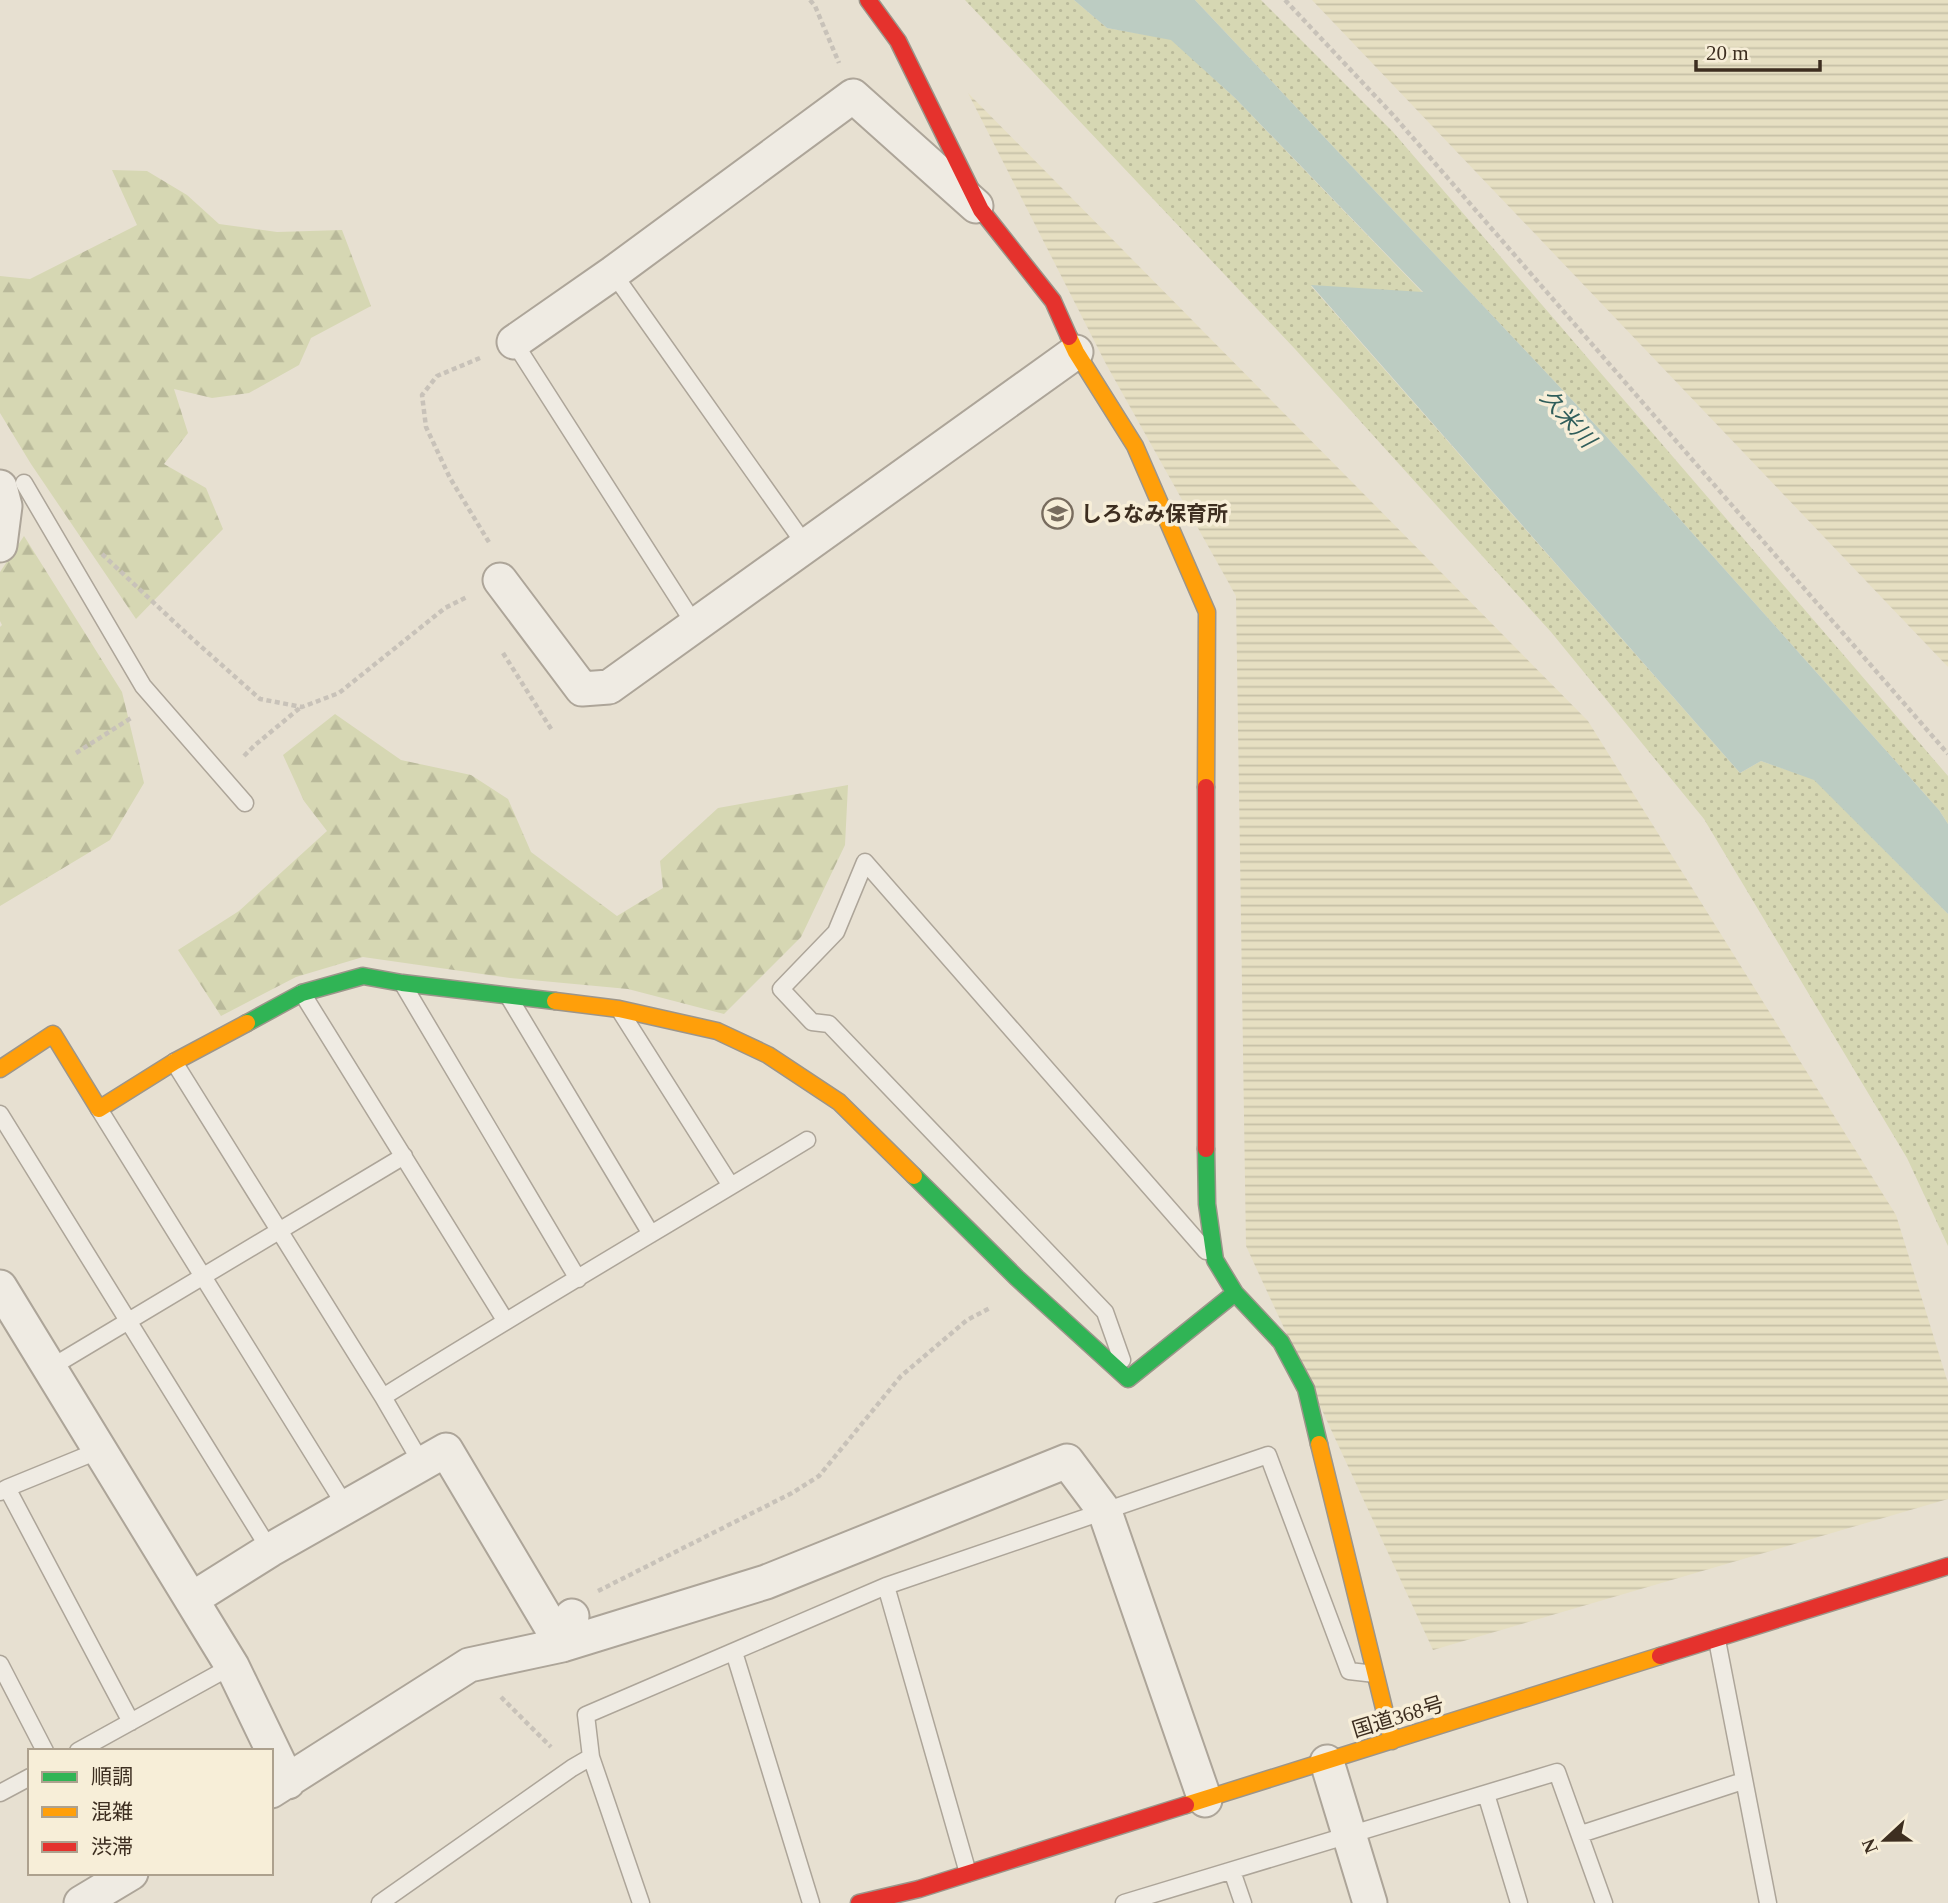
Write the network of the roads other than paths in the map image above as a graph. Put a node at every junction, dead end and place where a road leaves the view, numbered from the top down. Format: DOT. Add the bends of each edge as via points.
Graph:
graph roads {
  1 [pos="868,0"];
  2 [pos="981,210"];
  3 [pos="613,273"];
  4 [pos="514,342"];
  5 [pos="1076,352"];
  6 [pos="12,485"];
  7 [pos="0,545"];
  8 [pos="806,545"];
  9 [pos="500,580"];
  10 [pos="695,625"];
  11 [pos="244,803"];
  12 [pos="402,983"];
  13 [pos="302,993"];
  14 [pos="508,996"];
  15 [pos="619,1009"];
  16 [pos="174,1062"];
  17 [pos="0,1069"];
  18 [pos="100,1109"];
  19 [pos="0,1114"];
  20 [pos="807,1140"];
  21 [pos="404,1156"];
  22 [pos="731,1186"];
  23 [pos="279,1231"];
  24 [pos="651,1234"];
  25 [pos="1215,1260"];
  26 [pos="203,1277"];
  27 [pos="578,1279"];
  28 [pos="0,1287"];
  29 [pos="1235,1293"];
  30 [pos="505,1320"];
  31 [pos="128,1322"];
  32 [pos="50,1368"];
  33 [pos="1128,1379"];
  34 [pos="383,1397"];
  35 [pos="100,1450"];
  36 [pos="422,1464"];
  37 [pos="4,1490"];
  38 [pos="346,1507"];
  39 [pos="1105,1512"];
  40 [pos="270,1550"];
  41 [pos="1948,1566"];
  42 [pos="886,1586"];
  43 [pos="192,1599"];
  44 [pos="567,1630"];
  45 [pos="1717,1640"];
  46 [pos="734,1652"];
  47 [pos="0,1664"];
  48 [pos="232,1666"];
  49 [pos="1375,1674"];
  50 [pos="131,1722"];
  51 [pos="1392,1741"];
  52 [pos="44,1749"];
  53 [pos="82,1749"];
  54 [pos="265,1749"];
  55 [pos="591,1757"];
  56 [pos="1327,1762"];
  57 [pos="273,1769"];
  58 [pos="28,1778"];
  59 [pos="1743,1781"];
  60 [pos="280,1787"];
  61 [pos="0,1793"];
  62 [pos="1486,1794"];
  63 [pos="1205,1800"];
  64 [pos="1581,1835"];
  65 [pos="1350,1836"];
  66 [pos="1232,1871"];
  67 [pos="968,1873"];
  68 [pos="128,1875"];
  69 [pos="921,1896"];
  70 [pos="80,1903"];
  71 [pos="380,1903"];
  72 [pos="641,1903"];
  73 [pos="811,1903"];
  74 [pos="859,1903"];
  75 [pos="1124,1903"];
  76 [pos="1243,1903"];
  77 [pos="1370,1903"];
  78 [pos="1519,1903"];
  79 [pos="1604,1903"];
  80 [pos="1768,1903"];
  1 -- 2 [label="main road" via="898,41"];
  2 -- 3 [label="street" via="853,96"];
  2 -- 5 [label="main road" via="1053,301"];
  3 -- 4 [label="street"];
  3 -- 8 [label="lane"];
  4 -- 10 [label="lane"];
  5 -- 8 [label="street"];
  5 -- 25 [label="main road" via="1135,446 1207,612 1205,1099 1207,1205"];
  6 -- 7 [label="street"];
  6 -- 11 [label="lane" via="143,687"];
  8 -- 10 [label="street"];
  9 -- 10 [label="street" via="582,690 609,687"];
  12 -- 13 [label="main road" via="363,976"];
  12 -- 14 [label="main road"];
  12 -- 27 [label="lane"];
  13 -- 16 [label="main road"];
  13 -- 21 [label="lane"];
  14 -- 15 [label="main road"];
  14 -- 24 [label="lane"];
  15 -- 22 [label="lane"];
  15 -- 33 [label="main road" via="717,1031 768,1055 839,1102 1017,1278"];
  16 -- 18 [label="main road"];
  16 -- 23 [label="lane"];
  17 -- 18 [label="main road" via="53,1034"];
  18 -- 26 [label="lane"];
  19 -- 31 [label="lane"];
  20 -- 22 [label="lane"];
  21 -- 23 [label="lane"];
  21 -- 30 [label="lane"];
  22 -- 24 [label="lane"];
  23 -- 26 [label="lane"];
  23 -- 34 [label="lane"];
  24 -- 27 [label="lane"];
  25 -- 29 [label="main road"];
  25 -- 33 [label="lane" via="865,862 836,932 780,989 812,1023 829,1024 1105,1312"];
  26 -- 31 [label="lane"];
  26 -- 38 [label="lane"];
  27 -- 30 [label="lane"];
  28 -- 32 [label="street"];
  29 -- 33 [label="main road"];
  29 -- 49 [label="main road" via="1281,1342 1307,1389"];
  30 -- 34 [label="lane"];
  31 -- 32 [label="lane"];
  31 -- 40 [label="lane"];
  32 -- 35 [label="street"];
  34 -- 36 [label="lane"];
  35 -- 37 [label="lane"];
  35 -- 43 [label="street"];
  36 -- 38 [label="street"];
  36 -- 44 [label="street" via="446,1450"];
  37 -- 50 [label="lane"];
  38 -- 40 [label="street"];
  39 -- 42 [label="lane"];
  39 -- 44 [label="street" via="1067,1461 766,1582"];
  39 -- 49 [label="lane" via="1268,1455 1349,1671"];
  39 -- 63 [label="street"];
  40 -- 43 [label="street"];
  41 -- 45 [label="main road, 国道368号"];
  42 -- 46 [label="lane"];
  42 -- 67 [label="lane"];
  43 -- 48 [label="street"];
  44 -- 60 [label="street" via="469,1665"];
  45 -- 51 [label="main road, 国道368号"];
  45 -- 59 [label="lane"];
  46 -- 55 [label="lane" via="586,1715"];
  46 -- 73 [label="lane"];
  47 -- 52 [label="lane"];
  48 -- 50 [label="lane"];
  48 -- 54 [label="street"];
  49 -- 51 [label="main road"];
  50 -- 53 [label="lane"];
  51 -- 56 [label="main road, 国道368号"];
  55 -- 71 [label="lane"];
  55 -- 72 [label="lane"];
  56 -- 63 [label="main road, 国道368号"];
  56 -- 65 [label="street"];
  57 -- 60 [label="street"];
  58 -- 61 [label="lane"];
  59 -- 64 [label="lane"];
  59 -- 80 [label="lane"];
  62 -- 64 [label="lane" via="1557,1772"];
  62 -- 65 [label="lane"];
  62 -- 78 [label="lane"];
  63 -- 67 [label="main road, 国道368号"];
  64 -- 79 [label="lane"];
  65 -- 66 [label="lane"];
  65 -- 77 [label="street"];
  66 -- 75 [label="lane"];
  66 -- 76 [label="lane"];
  67 -- 69 [label="main road, 国道368号"];
  68 -- 70 [label="street"];
  69 -- 74 [label="main road, 国道368号"];
}
